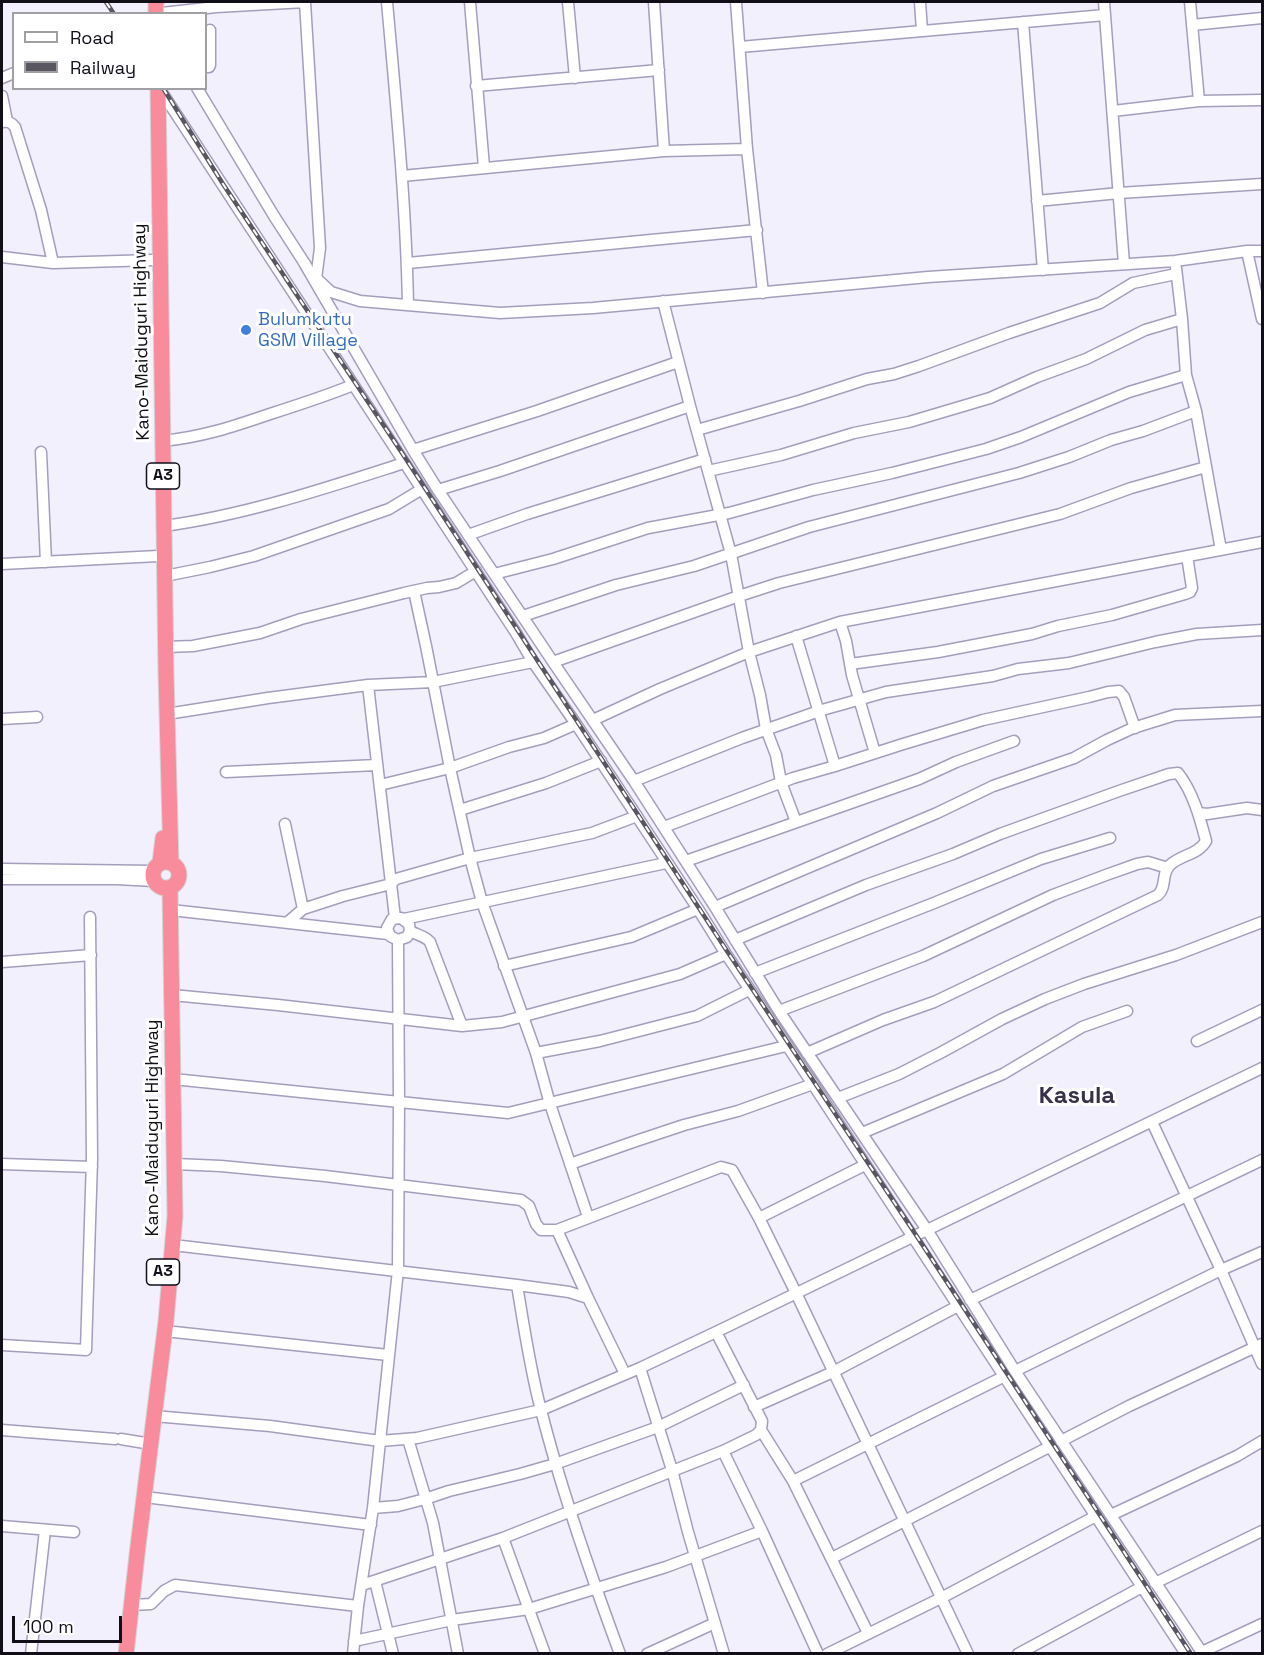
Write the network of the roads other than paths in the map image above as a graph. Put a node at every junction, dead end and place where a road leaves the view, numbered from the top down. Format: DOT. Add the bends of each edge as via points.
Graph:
graph roads {
  1 [pos="305,2"];
  2 [pos="387,2"];
  3 [pos="470,2"];
  4 [pos="568,2"];
  5 [pos="654,2"];
  6 [pos="736,2"];
  7 [pos="920,2"];
  8 [pos="1104,2"];
  9 [pos="1190,2"];
  10 [pos="171,12"];
  11 [pos="1105,15"];
  12 [pos="1263,18"];
  13 [pos="1023,22"];
  14 [pos="1192,25"];
  15 [pos="210,30"];
  16 [pos="922,31"];
  17 [pos="740,47"];
  18 [pos="207,67"];
  19 [pos="659,70"];
  20 [pos="575,78"];
  21 [pos="476,86"];
  22 [pos="149,90"];
  23 [pos="158,90"];
  24 [pos="159,90"];
  25 [pos="198,90"];
  26 [pos="2,96"];
  27 [pos="1263,100"];
  28 [pos="1199,101"];
  29 [pos="1113,111"];
  30 [pos="4,121"];
  31 [pos="747,149"];
  32 [pos="664,152"];
  33 [pos="484,167"];
  34 [pos="402,176"];
  35 [pos="1263,184"];
  36 [pos="1119,193"];
  37 [pos="1037,201"];
  38 [pos="757,230"];
  39 [pos="1247,251"];
  40 [pos="1263,251"];
  41 [pos="2,257"];
  42 [pos="153,260"];
  43 [pos="303,261"];
  44 [pos="1175,261"];
  45 [pos="53,263"];
  46 [pos="408,263"];
  47 [pos="1124,264"];
  48 [pos="1043,270"];
  49 [pos="1176,274"];
  50 [pos="316,279"];
  51 [pos="763,293"];
  52 [pos="663,302"];
  53 [pos="408,305"];
  54 [pos="1263,319"];
  55 [pos="1182,320"];
  56 [pos="678,362"];
  57 [pos="1186,375"];
  58 [pos="353,385"];
  59 [pos="690,406"];
  60 [pos="1196,411"];
  61 [pos="697,430"];
  62 [pos="162,441"];
  63 [pos="413,450"];
  64 [pos="41,452"];
  65 [pos="705,459"];
  66 [pos="404,463"];
  67 [pos="1206,467"];
  68 [pos="708,471"];
  69 [pos="422,489"];
  70 [pos="438,490"];
  71 [pos="720,515"];
  72 [pos="164,526"];
  73 [pos="468,535"];
  74 [pos="1263,542"];
  75 [pos="1221,550"];
  76 [pos="731,554"];
  77 [pos="158,556"];
  78 [pos="1187,556"];
  79 [pos="46,562"];
  80 [pos="2,564"];
  81 [pos="476,572"];
  82 [pos="494,574"];
  83 [pos="165,576"];
  84 [pos="414,591"];
  85 [pos="739,596"];
  86 [pos="523,616"];
  87 [pos="840,622"];
  88 [pos="1263,630"];
  89 [pos="796,636"];
  90 [pos="166,647"];
  91 [pos="748,652"];
  92 [pos="533,662"];
  93 [pos="553,662"];
  94 [pos="850,664"];
  95 [pos="163,674"];
  96 [pos="433,682"];
  97 [pos="368,685"];
  98 [pos="860,698"];
  99 [pos="819,711"];
  100 [pos="1263,711"];
  101 [pos="167,714"];
  102 [pos="37,717"];
  103 [pos="2,719"];
  104 [pos="593,720"];
  105 [pos="576,724"];
  106 [pos="1135,728"];
  107 [pos="766,729"];
  108 [pos="1014,741"];
  109 [pos="875,753"];
  110 [pos="601,761"];
  111 [pos="377,765"];
  112 [pos="835,766"];
  113 [pos="450,768"];
  114 [pos="226,772"];
  115 [pos="634,781"];
  116 [pos="781,782"];
  117 [pos="380,785"];
  118 [pos="460,810"];
  119 [pos="1263,810"];
  120 [pos="1199,813"];
  121 [pos="638,816"];
  122 [pos="796,822"];
  123 [pos="285,824"];
  124 [pos="664,827"];
  125 [pos="1110,838"];
  126 [pos="470,858"];
  127 [pos="686,861"];
  128 [pos="666,863"];
  129 [pos="1168,868"];
  130 [pos="2,869"];
  131 [pos="162,876"];
  132 [pos="2,879"];
  133 [pos="391,884"];
  134 [pos="482,902"];
  135 [pos="715,907"];
  136 [pos="303,909"];
  137 [pos="698,909"];
  138 [pos="171,910"];
  139 [pos="90,918"];
  140 [pos="399,918"];
  141 [pos="1263,921"];
  142 [pos="288,922"];
  143 [pos="410,931"];
  144 [pos="388,934"];
  145 [pos="398,940"];
  146 [pos="735,940"];
  147 [pos="91,954"];
  148 [pos="726,954"];
  149 [pos="2,962"];
  150 [pos="504,966"];
  151 [pos="754,973"];
  152 [pos="749,990"];
  153 [pos="172,995"];
  154 [pos="1263,1010"];
  155 [pos="779,1011"];
  156 [pos="1127,1011"];
  157 [pos="522,1016"];
  158 [pos="399,1018"];
  159 [pos="462,1026"];
  160 [pos="1197,1041"];
  161 [pos="786,1046"];
  162 [pos="536,1053"];
  163 [pos="807,1053"];
  164 [pos="1263,1068"];
  165 [pos="173,1079"];
  166 [pos="813,1084"];
  167 [pos="838,1098"];
  168 [pos="399,1102"];
  169 [pos="550,1104"];
  170 [pos="1152,1122"];
  171 [pos="861,1133"];
  172 [pos="1263,1160"];
  173 [pos="2,1164"];
  174 [pos="175,1164"];
  175 [pos="570,1164"];
  176 [pos="865,1165"];
  177 [pos="92,1167"];
  178 [pos="399,1186"];
  179 [pos="1186,1197"];
  180 [pos="588,1217"];
  181 [pos="759,1218"];
  182 [pos="557,1230"];
  183 [pos="927,1230"];
  184 [pos="911,1238"];
  185 [pos="173,1245"];
  186 [pos="1263,1252"];
  187 [pos="398,1270"];
  188 [pos="1221,1270"];
  189 [pos="517,1285"];
  190 [pos="796,1293"];
  191 [pos="588,1298"];
  192 [pos="970,1300"];
  193 [pos="958,1306"];
  194 [pos="165,1331"];
  195 [pos="716,1332"];
  196 [pos="2,1345"];
  197 [pos="1259,1346"];
  198 [pos="388,1355"];
  199 [pos="1263,1364"];
  200 [pos="639,1368"];
  201 [pos="1015,1371"];
  202 [pos="833,1372"];
  203 [pos="625,1374"];
  204 [pos="1003,1377"];
  205 [pos="744,1385"];
  206 [pos="754,1407"];
  207 [pos="541,1410"];
  208 [pos="154,1416"];
  209 [pos="658,1427"];
  210 [pos="2,1430"];
  211 [pos="761,1430"];
  212 [pos="408,1439"];
  213 [pos="380,1441"];
  214 [pos="1061,1441"];
  215 [pos="1263,1441"];
  216 [pos="147,1443"];
  217 [pos="868,1445"];
  218 [pos="1049,1447"];
  219 [pos="723,1451"];
  220 [pos="555,1464"];
  221 [pos="672,1470"];
  222 [pos="793,1481"];
  223 [pos="145,1497"];
  224 [pos="425,1499"];
  225 [pos="373,1508"];
  226 [pos="569,1510"];
  227 [pos="1111,1515"];
  228 [pos="1096,1516"];
  229 [pos="904,1521"];
  230 [pos="371,1525"];
  231 [pos="2,1526"];
  232 [pos="45,1530"];
  233 [pos="762,1531"];
  234 [pos="1263,1531"];
  235 [pos="74,1532"];
  236 [pos="503,1538"];
  237 [pos="695,1556"];
  238 [pos="441,1558"];
  239 [pos="832,1558"];
  240 [pos="375,1581"];
  241 [pos="1155,1583"];
  242 [pos="362,1585"];
  243 [pos="1142,1587"];
  244 [pos="596,1589"];
  245 [pos="941,1598"];
  246 [pos="132,1605"];
  247 [pos="358,1606"];
  248 [pos="529,1609"];
  249 [pos="452,1620"];
  250 [pos="715,1623"];
  251 [pos="1263,1624"];
  252 [pos="868,1633"];
  253 [pos="388,1634"];
  254 [pos="354,1641"];
  255 [pos="31,1653"];
  256 [pos="117,1653"];
  257 [pos="126,1653"];
  258 [pos="353,1653"];
  259 [pos="393,1653"];
  260 [pos="458,1653"];
  261 [pos="545,1653"];
  262 [pos="620,1653"];
  263 [pos="647,1653"];
  264 [pos="724,1653"];
  265 [pos="818,1653"];
  266 [pos="827,1653"];
  267 [pos="968,1653"];
  268 [pos="1018,1653"];
  269 [pos="1186,1653"];
  270 [pos="1203,1653"];
  1 -- 10 [label="street"];
  1 -- 50 [label="street" via="320,248"];
  2 -- 34 [label="street"];
  3 -- 21 [label="street"];
  4 -- 20 [label="street"];
  5 -- 19 [label="street"];
  6 -- 17 [label="street"];
  7 -- 16 [label="street"];
  8 -- 11 [label="street"];
  9 -- 14 [label="street"];
  11 -- 13 [label="street"];
  11 -- 29 [label="street"];
  12 -- 14 [label="street"];
  13 -- 16 [label="street"];
  13 -- 37 [label="street"];
  14 -- 28 [label="street"];
  15 -- 18 [label="street"];
  16 -- 17 [label="street"];
  17 -- 31 [label="street"];
  19 -- 20 [label="street"];
  19 -- 32 [label="street"];
  20 -- 21 [label="street"];
  21 -- 33 [label="street"];
  22 -- 42 [label="highway, Kano-Maiduguri Highway / A3"];
  23 -- 62 [label="highway, Kano-Maiduguri Highway / A3"];
  24 -- 58 [label="street"];
  25 -- 43 [label="street"];
  26 -- 30 [label="street"];
  27 -- 28 [label="street"];
  28 -- 29 [label="street"];
  29 -- 36 [label="street"];
  30 -- 45 [label="street" via="15,127"];
  31 -- 32 [label="street"];
  31 -- 38 [label="street"];
  32 -- 33 [label="street"];
  33 -- 34 [label="street"];
  34 -- 46 [label="street"];
  35 -- 36 [label="street"];
  36 -- 37 [label="street"];
  36 -- 47 [label="street"];
  37 -- 48 [label="street"];
  38 -- 46 [label="street"];
  38 -- 51 [label="street"];
  39 -- 40 [label="street"];
  39 -- 44 [label="street"];
  39 -- 54 [label="street"];
  41 -- 45 [label="street"];
  42 -- 45 [label="street"];
  42 -- 77 [label="highway, Kano-Maiduguri Highway / A3"];
  43 -- 50 [label="street"];
  43 -- 63 [label="street"];
  44 -- 47 [label="street"];
  44 -- 49 [label="street"];
  46 -- 53 [label="street"];
  47 -- 48 [label="street"];
  48 -- 51 [label="street"];
  49 -- 55 [label="street"];
  49 -- 61 [label="street" via="1133,283 1100,303 920,366"];
  50 -- 53 [label="street" via="331,292 348,298"];
  51 -- 52 [label="street"];
  52 -- 53 [label="street" via="500,313"];
  52 -- 56 [label="street"];
  55 -- 57 [label="street"];
  55 -- 68 [label="street" via="1145,330 990,398"];
  56 -- 59 [label="street"];
  56 -- 63 [label="street"];
  57 -- 60 [label="street"];
  57 -- 71 [label="street" via="1129,392 986,449"];
  58 -- 62 [label="street" via="214,433"];
  58 -- 66 [label="street"];
  59 -- 61 [label="street"];
  59 -- 70 [label="street"];
  60 -- 67 [label="street"];
  60 -- 76 [label="street" via="1069,457 809,527"];
  61 -- 65 [label="street"];
  62 -- 72 [label="highway, Kano-Maiduguri Highway / A3"];
  63 -- 70 [label="street"];
  64 -- 79 [label="street"];
  65 -- 68 [label="street"];
  65 -- 73 [label="street"];
  66 -- 69 [label="street"];
  66 -- 72 [label="street" via="276,502 203,521"];
  67 -- 75 [label="street"];
  67 -- 85 [label="street" via="1060,514"];
  68 -- 71 [label="street"];
  69 -- 81 [label="street"];
  69 -- 83 [label="street" via="389,509 254,556"];
  70 -- 73 [label="street"];
  71 -- 76 [label="street"];
  71 -- 82 [label="street" via="648,528"];
  72 -- 83 [label="highway, Kano-Maiduguri Highway / A3"];
  73 -- 82 [label="street"];
  74 -- 75 [label="street"];
  75 -- 78 [label="street"];
  76 -- 85 [label="street"];
  76 -- 86 [label="street" via="616,585"];
  77 -- 79 [label="street"];
  77 -- 95 [label="highway, Kano-Maiduguri Highway / A3"];
  78 -- 87 [label="street"];
  78 -- 94 [label="street" via="1192,588 1185,594 1032,634"];
  79 -- 80 [label="street"];
  81 -- 84 [label="street" via="456,583"];
  81 -- 92 [label="street"];
  82 -- 86 [label="street"];
  83 -- 90 [label="highway, Kano-Maiduguri Highway / A3"];
  84 -- 90 [label="street" via="260,633"];
  84 -- 96 [label="street"];
  85 -- 91 [label="street"];
  85 -- 93 [label="street"];
  86 -- 93 [label="street"];
  87 -- 89 [label="street"];
  87 -- 94 [label="street"];
  88 -- 98 [label="street" via="1197,634 1069,663"];
  89 -- 91 [label="street"];
  89 -- 99 [label="street"];
  90 -- 95 [label="highway, Kano-Maiduguri Highway / A3"];
  91 -- 104 [label="street"];
  91 -- 107 [label="street"];
  92 -- 96 [label="street"];
  92 -- 105 [label="street"];
  93 -- 104 [label="street"];
  94 -- 98 [label="street"];
  95 -- 101 [label="highway, Kano-Maiduguri Highway / A3"];
  95 -- 131 [label="highway, Kano-Maiduguri Highway / A3"];
  96 -- 97 [label="street"];
  96 -- 113 [label="street"];
  97 -- 101 [label="street"];
  97 -- 111 [label="street"];
  98 -- 99 [label="street"];
  98 -- 109 [label="street"];
  99 -- 107 [label="street"];
  99 -- 112 [label="street"];
  100 -- 106 [label="street" via="1175,715"];
  101 -- 131 [label="highway, Kano-Maiduguri Highway / A3"];
  102 -- 103 [label="street"];
  104 -- 115 [label="street"];
  105 -- 110 [label="street"];
  105 -- 113 [label="street"];
  106 -- 109 [label="street" via="1124,697 1119,691 1108,692 983,720"];
  106 -- 135 [label="street" via="1074,758 993,786"];
  107 -- 115 [label="street"];
  107 -- 116 [label="street"];
  108 -- 122 [label="street"];
  109 -- 112 [label="street"];
  110 -- 118 [label="street"];
  110 -- 121 [label="street"];
  111 -- 114 [label="street"];
  111 -- 117 [label="street"];
  112 -- 116 [label="street"];
  113 -- 117 [label="street"];
  113 -- 118 [label="street"];
  115 -- 124 [label="street"];
  116 -- 122 [label="street"];
  116 -- 124 [label="street"];
  117 -- 133 [label="street"];
  118 -- 126 [label="street"];
  119 -- 120 [label="street"];
  120 -- 129 [label="street" via="1206,841 1202,849"];
  120 -- 146 [label="street" via="1178,773 1169,774 866,885"];
  121 -- 126 [label="street" via="592,833"];
  121 -- 128 [label="street"];
  122 -- 127 [label="street"];
  123 -- 136 [label="street"];
  124 -- 127 [label="street"];
  125 -- 151 [label="street" via="1041,859"];
  126 -- 133 [label="street" via="396,879"];
  126 -- 134 [label="street"];
  127 -- 135 [label="street"];
  128 -- 134 [label="street"];
  128 -- 137 [label="street"];
  129 -- 155 [label="street" via="1148,862 1106,875 1053,895 923,956"];
  129 -- 163 [label="street" via="1162,892 1150,900 934,1002"];
  130 -- 131 [label="street"];
  131 -- 132 [label="street"];
  131 -- 138 [label="highway, Kano-Maiduguri Highway / A3"];
  131 -- 216 [label="highway, Kano-Maiduguri Highway / A3" via="167,1214"];
  133 -- 136 [label="street"];
  133 -- 140 [label="street"];
  134 -- 140 [label="street"];
  134 -- 150 [label="street"];
  135 -- 146 [label="street"];
  136 -- 142 [label="street"];
  137 -- 148 [label="street"];
  137 -- 150 [label="street" via="631,937"];
  138 -- 142 [label="street"];
  138 -- 153 [label="highway, Kano-Maiduguri Highway / A3"];
  139 -- 147 [label="street"];
  140 -- 143 [label="street" via="409,924"];
  140 -- 144 [label="street" via="388,924"];
  141 -- 167 [label="street" via="1045,999 899,1074"];
  142 -- 144 [label="street"];
  143 -- 145 [label="street"];
  143 -- 159 [label="street" via="430,942"];
  144 -- 145 [label="street"];
  145 -- 158 [label="street"];
  146 -- 151 [label="street"];
  147 -- 149 [label="street"];
  147 -- 177 [label="street"];
  148 -- 152 [label="street"];
  148 -- 157 [label="street" via="680,974"];
  150 -- 157 [label="street"];
  151 -- 155 [label="street"];
  152 -- 161 [label="street"];
  152 -- 162 [label="street" via="697,1016"];
  153 -- 158 [label="street"];
  153 -- 165 [label="highway, Kano-Maiduguri Highway / A3"];
  154 -- 160 [label="street"];
  155 -- 163 [label="street"];
  156 -- 171 [label="street" via="1082,1027 1003,1074"];
  157 -- 159 [label="street"];
  157 -- 162 [label="street"];
  158 -- 159 [label="street"];
  158 -- 168 [label="street"];
  161 -- 166 [label="street"];
  161 -- 169 [label="street"];
  162 -- 169 [label="street"];
  163 -- 167 [label="street"];
  164 -- 170 [label="street"];
  165 -- 168 [label="street"];
  165 -- 174 [label="highway, Kano-Maiduguri Highway / A3"];
  166 -- 175 [label="street"];
  166 -- 176 [label="street"];
  167 -- 171 [label="street"];
  168 -- 169 [label="street" via="508,1113"];
  168 -- 178 [label="street"];
  169 -- 175 [label="street"];
  170 -- 179 [label="street"];
  170 -- 183 [label="street"];
  171 -- 183 [label="street"];
  172 -- 179 [label="street"];
  173 -- 177 [label="street"];
  174 -- 178 [label="street"];
  174 -- 185 [label="highway, Kano-Maiduguri Highway / A3"];
  175 -- 180 [label="street"];
  176 -- 181 [label="street"];
  176 -- 184 [label="street"];
  177 -- 196 [label="street" via="86,1350"];
  178 -- 182 [label="street" via="521,1200 529,1206 541,1230"];
  178 -- 187 [label="street"];
  179 -- 188 [label="street"];
  179 -- 192 [label="street"];
  180 -- 181 [label="street" via="721,1167 732,1170"];
  180 -- 182 [label="street"];
  181 -- 190 [label="street"];
  182 -- 191 [label="street"];
  183 -- 184 [label="street"];
  183 -- 192 [label="street"];
  184 -- 190 [label="street"];
  184 -- 193 [label="street"];
  185 -- 187 [label="street"];
  185 -- 194 [label="highway, Kano-Maiduguri Highway / A3"];
  186 -- 188 [label="street"];
  187 -- 189 [label="street"];
  187 -- 198 [label="street"];
  188 -- 197 [label="street"];
  188 -- 201 [label="street"];
  189 -- 191 [label="street"];
  189 -- 207 [label="street"];
  190 -- 195 [label="street"];
  190 -- 202 [label="street"];
  191 -- 203 [label="street"];
  192 -- 201 [label="street"];
  193 -- 202 [label="street"];
  193 -- 204 [label="street"];
  194 -- 198 [label="street"];
  194 -- 208 [label="highway, Kano-Maiduguri Highway / A3"];
  195 -- 200 [label="street"];
  195 -- 205 [label="street"];
  197 -- 199 [label="street"];
  197 -- 214 [label="street"];
  198 -- 213 [label="street"];
  200 -- 203 [label="street"];
  200 -- 209 [label="street"];
  201 -- 214 [label="street"];
  202 -- 206 [label="street"];
  202 -- 217 [label="street"];
  203 -- 207 [label="street"];
  204 -- 217 [label="street"];
  204 -- 218 [label="street"];
  205 -- 206 [label="street"];
  205 -- 209 [label="street"];
  206 -- 211 [label="street" via="762,1420"];
  207 -- 212 [label="street"];
  207 -- 220 [label="street"];
  208 -- 213 [label="street"];
  208 -- 216 [label="highway, Kano-Maiduguri Highway / A3"];
  209 -- 220 [label="street"];
  209 -- 221 [label="street"];
  210 -- 216 [label="street"];
  211 -- 219 [label="street"];
  211 -- 222 [label="street"];
  212 -- 213 [label="street"];
  212 -- 224 [label="street"];
  213 -- 225 [label="street"];
  214 -- 227 [label="street"];
  215 -- 227 [label="street"];
  216 -- 223 [label="highway, Kano-Maiduguri Highway / A3"];
  216 -- 256 [label="highway, Kano-Maiduguri Highway / A3"];
  217 -- 222 [label="street"];
  217 -- 229 [label="street"];
  218 -- 228 [label="street"];
  218 -- 229 [label="street"];
  219 -- 221 [label="street"];
  219 -- 233 [label="street"];
  220 -- 224 [label="street"];
  220 -- 226 [label="street"];
  221 -- 226 [label="street"];
  221 -- 237 [label="street"];
  222 -- 239 [label="street"];
  223 -- 230 [label="street"];
  223 -- 246 [label="highway, Kano-Maiduguri Highway / A3"];
  224 -- 225 [label="street"];
  224 -- 238 [label="street"];
  225 -- 230 [label="street"];
  226 -- 236 [label="street"];
  226 -- 244 [label="street"];
  227 -- 241 [label="street"];
  228 -- 243 [label="street"];
  228 -- 245 [label="street"];
  229 -- 239 [label="street"];
  229 -- 245 [label="street"];
  230 -- 242 [label="street"];
  231 -- 232 [label="street"];
  232 -- 235 [label="street"];
  232 -- 255 [label="street"];
  233 -- 237 [label="street"];
  233 -- 265 [label="street"];
  234 -- 241 [label="street"];
  236 -- 238 [label="street"];
  236 -- 248 [label="street"];
  237 -- 244 [label="street"];
  237 -- 250 [label="street"];
  238 -- 240 [label="street"];
  238 -- 249 [label="street"];
  239 -- 252 [label="street"];
  240 -- 242 [label="street"];
  240 -- 253 [label="street"];
  241 -- 270 [label="street"];
  242 -- 247 [label="street"];
  243 -- 268 [label="street"];
  243 -- 269 [label="street"];
  244 -- 248 [label="street"];
  244 -- 262 [label="street"];
  245 -- 252 [label="street"];
  245 -- 267 [label="street"];
  246 -- 247 [label="street" via="151,1604 175,1585"];
  246 -- 257 [label="highway, Kano-Maiduguri Highway / A3"];
  247 -- 254 [label="street"];
  248 -- 249 [label="street"];
  248 -- 261 [label="street"];
  249 -- 253 [label="street"];
  249 -- 260 [label="street"];
  250 -- 263 [label="street"];
  250 -- 264 [label="street"];
  251 -- 270 [label="street"];
  252 -- 266 [label="street"];
  253 -- 254 [label="street"];
  253 -- 259 [label="street"];
  254 -- 258 [label="street"];
}
